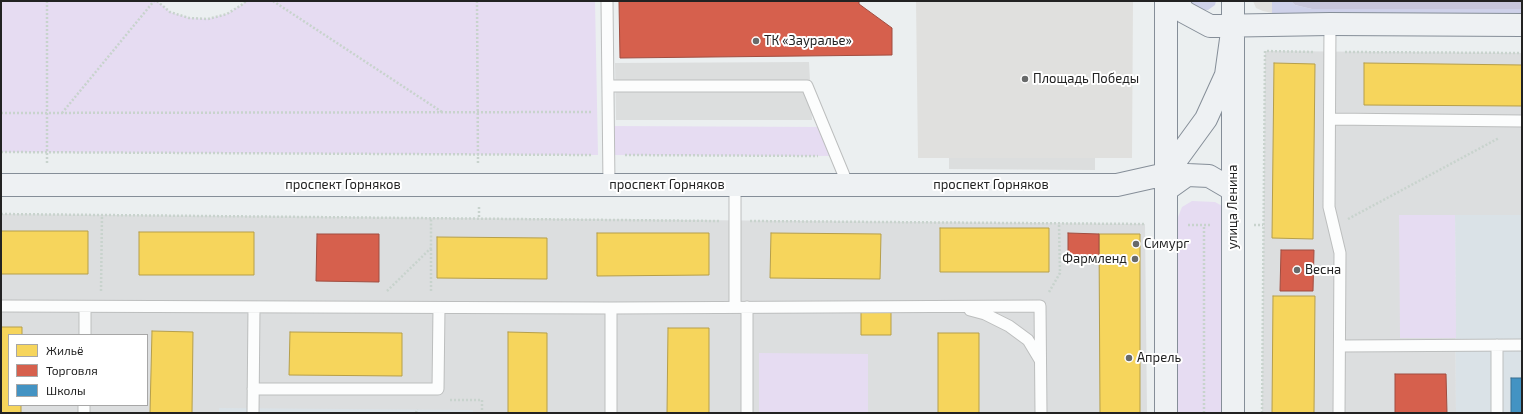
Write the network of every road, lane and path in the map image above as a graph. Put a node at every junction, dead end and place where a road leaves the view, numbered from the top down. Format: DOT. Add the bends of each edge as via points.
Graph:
graph roads {
  1 [pos="46,1"];
  2 [pos="155,1"];
  3 [pos="246,1"];
  4 [pos="273,1"];
  5 [pos="477,1"];
  6 [pos="607,1"];
  7 [pos="1166,1"];
  8 [pos="1176,1"];
  9 [pos="1233,1"];
  10 [pos="1330,24"];
  11 [pos="1233,25"];
  12 [pos="1522,25"];
  13 [pos="608,86"];
  14 [pos="442,112"];
  15 [pos="478,112"];
  16 [pos="597,112"];
  17 [pos="1,113"];
  18 [pos="62,113"];
  19 [pos="1330,119"];
  20 [pos="1522,121"];
  21 [pos="1501,137"];
  22 [pos="1,152"];
  23 [pos="47,152"];
  24 [pos="478,155"];
  25 [pos="608,155"];
  26 [pos="836,156"];
  27 [pos="1166,182"];
  28 [pos="1,185"];
  29 [pos="609,185"];
  30 [pos="734,185"];
  31 [pos="848,185"];
  32 [pos="1233,190"];
  33 [pos="1,214"];
  34 [pos="102,215"];
  35 [pos="431,218"];
  36 [pos="734,221"];
  37 [pos="1059,224"];
  38 [pos="1166,224"];
  39 [pos="1204,225"];
  40 [pos="1233,225"];
  41 [pos="1264,225"];
  42 [pos="1334,226"];
  43 [pos="431,248"];
  44 [pos="1,306"];
  45 [pos="955,306"];
  46 [pos="1040,306"];
  47 [pos="85,307"];
  48 [pos="101,307"];
  49 [pos="735,307"];
  50 [pos="748,307"];
  51 [pos="254,308"];
  52 [pos="370,308"];
  53 [pos="435,308"];
  54 [pos="611,308"];
  55 [pos="85,334"];
  56 [pos="1522,345"];
  57 [pos="1340,346"];
  58 [pos="1497,346"];
  59 [pos="1040,360"];
  60 [pos="253,389"];
  61 [pos="438,389"];
  62 [pos="253,413"];
  63 [pos="482,413"];
  64 [pos="611,413"];
  65 [pos="747,413"];
  66 [pos="1041,413"];
  67 [pos="1166,413"];
  68 [pos="1204,413"];
  69 [pos="1233,413"];
  70 [pos="1339,413"];
  71 [pos="1497,413"];
  1 -- 23 [label="path"];
  2 -- 3 [label="path" via="170,12 189,18 208,19 227,14"];
  2 -- 18 [label="path"];
  4 -- 14 [label="path"];
  5 -- 15 [label="path"];
  6 -- 13 [label="lane"];
  7 -- 27 [label="main road"];
  8 -- 11 [label="main road" via="1184,12 1210,26"];
  9 -- 11 [label="main road, улица Ленина"];
  10 -- 11 [label="main road"];
  10 -- 12 [label="main road"];
  10 -- 19 [label="lane"];
  11 -- 27 [label="main road" via="1226,75 1206,119"];
  11 -- 32 [label="main road, улица Ленина"];
  13 -- 25 [label="lane"];
  13 -- 26 [label="lane" via="807,86"];
  14 -- 15 [label="path"];
  14 -- 18 [label="path"];
  15 -- 16 [label="path"];
  15 -- 24 [label="path"];
  17 -- 18 [label="path"];
  19 -- 20 [label="lane"];
  19 -- 42 [label="lane" via="1329,207"];
  21 -- 42 [label="path"];
  22 -- 24 [label="path"];
  24 -- 25 [label="path"];
  25 -- 26 [label="path"];
  25 -- 29 [label="lane"];
  26 -- 31 [label="lane"];
  27 -- 31 [label="main road, проспект Горняков" via="1118,185"];
  27 -- 32 [label="main road" via="1187,175 1209,176"];
  27 -- 38 [label="main road"];
  28 -- 29 [label="main road, проспект Горняков"];
  29 -- 30 [label="main road, проспект Горняков"];
  30 -- 31 [label="main road, проспект Горняков"];
  30 -- 36 [label="lane"];
  32 -- 40 [label="main road, улица Ленина"];
  33 -- 34 [label="path"];
  34 -- 35 [label="path"];
  34 -- 48 [label="path"];
  35 -- 36 [label="path"];
  35 -- 43 [label="path"];
  36 -- 37 [label="path"];
  36 -- 49 [label="lane"];
  37 -- 38 [label="path"];
  37 -- 46 [label="path" via="1060,273"];
  38 -- 39 [label="path"];
  38 -- 67 [label="main road"];
  39 -- 40 [label="path"];
  39 -- 68 [label="path"];
  40 -- 41 [label="path"];
  40 -- 69 [label="main road, улица Ленина"];
  42 -- 57 [label="lane" via="1340,253"];
  43 -- 52 [label="path"];
  43 -- 53 [label="path"];
  44 -- 47 [label="lane"];
  45 -- 46 [label="lane"];
  45 -- 50 [label="lane"];
  45 -- 59 [label="lane" via="985,314 1009,326 1028,340"];
  46 -- 59 [label="lane"];
  47 -- 48 [label="lane"];
  47 -- 55 [label="lane"];
  48 -- 51 [label="lane"];
  49 -- 50 [label="lane"];
  49 -- 54 [label="lane"];
  50 -- 65 [label="lane"];
  51 -- 52 [label="lane"];
  51 -- 60 [label="lane"];
  52 -- 53 [label="lane"];
  53 -- 54 [label="lane"];
  53 -- 61 [label="lane"];
  54 -- 64 [label="lane"];
  56 -- 58 [label="lane"];
  57 -- 58 [label="lane"];
  57 -- 70 [label="lane"];
  58 -- 71 [label="lane"];
  59 -- 66 [label="lane"];
  60 -- 61 [label="lane"];
  60 -- 62 [label="lane"];
  61 -- 63 [label="path" via="447,400 482,400"];
}
